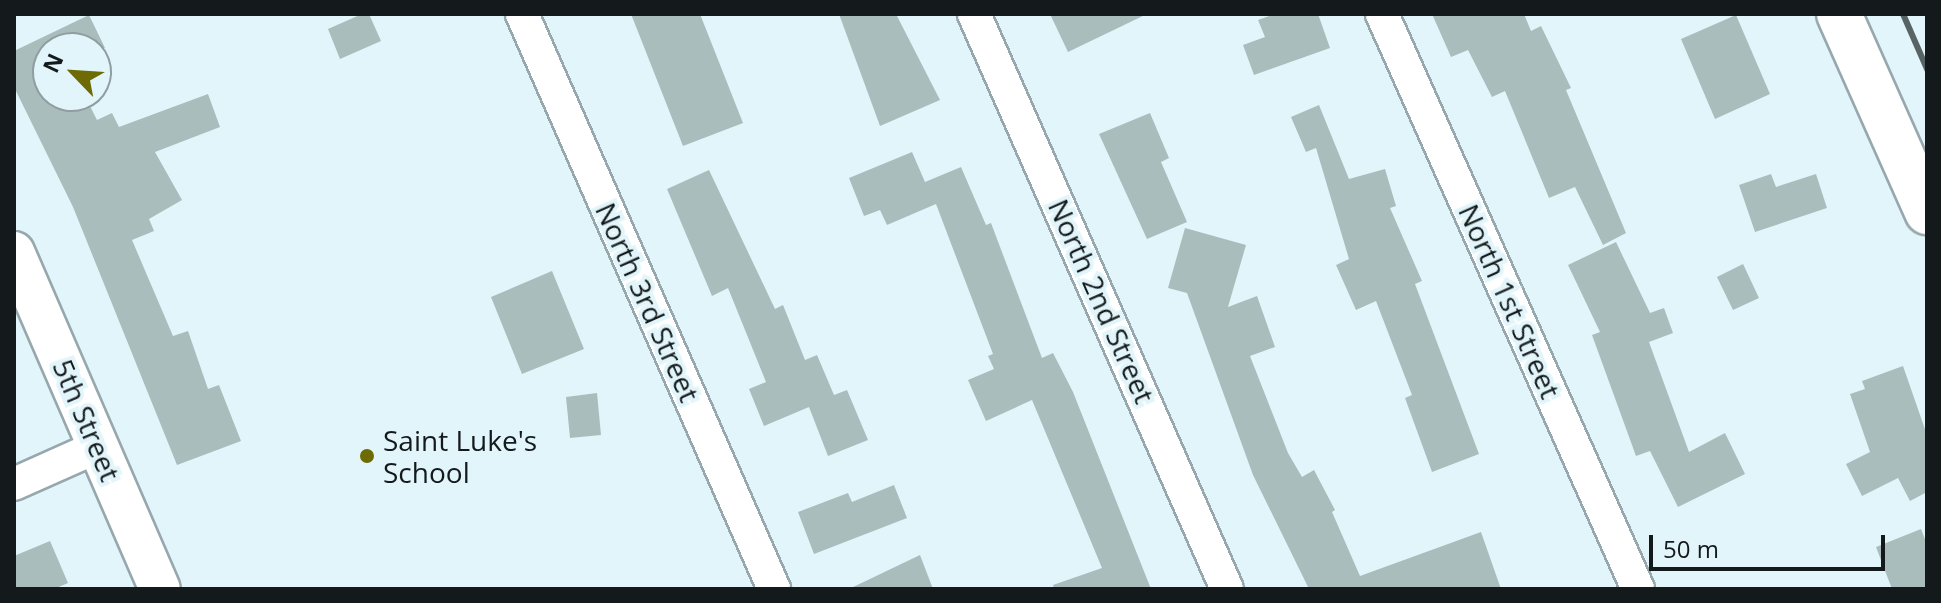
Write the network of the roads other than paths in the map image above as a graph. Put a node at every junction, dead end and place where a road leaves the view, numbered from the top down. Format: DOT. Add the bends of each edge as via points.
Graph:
graph roads {
  1 [pos="522,14"];
  2 [pos="974,14"];
  3 [pos="1382,14"];
  4 [pos="1839,14"];
  5 [pos="1927,212"];
  6 [pos="14,252"];
  7 [pos="99,446"];
  8 [pos="14,484"];
  9 [pos="1636,588"];
  10 [pos="160,589"];
  11 [pos="774,589"];
  12 [pos="1227,589"];
  1 -- 11 [label="street, North 3rd Street"];
  2 -- 12 [label="street, North 2nd Street"];
  3 -- 9 [label="street, North 1st Street"];
  4 -- 5 [label="main road"];
  6 -- 7 [label="street, 5th Street"];
  7 -- 8 [label="street"];
  7 -- 10 [label="street, 5th Street"];
}
